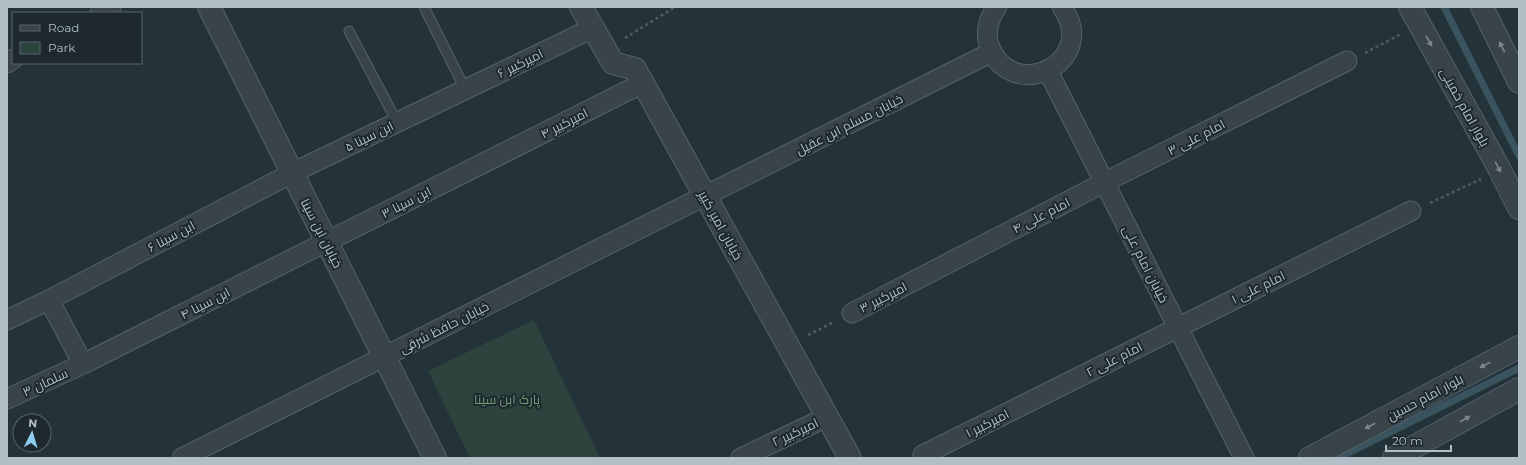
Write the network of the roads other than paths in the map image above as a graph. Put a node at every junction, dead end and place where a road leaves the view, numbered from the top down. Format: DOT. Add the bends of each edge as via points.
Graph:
graph roads {
  1 [pos="111,7"];
  2 [pos="209,7"];
  3 [pos="424,7"];
  4 [pos="581,7"];
  5 [pos="997,7"];
  6 [pos="1482,7"];
  7 [pos="1070,9"];
  8 [pos="102,12"];
  9 [pos="1415,16"];
  10 [pos="593,28"];
  11 [pos="349,31"];
  12 [pos="992,52"];
  13 [pos="1347,61"];
  14 [pos="1048,71"];
  15 [pos="1519,82"];
  16 [pos="643,83"];
  17 [pos="465,89"];
  18 [pos="446,98"];
  19 [pos="397,122"];
  20 [pos="485,162"];
  21 [pos="292,173"];
  22 [pos="1105,182"];
  23 [pos="705,196"];
  24 [pos="1519,208"];
  25 [pos="1411,211"];
  26 [pos="327,242"];
  27 [pos="978,248"];
  28 [pos="50,300"];
  29 [pos="852,313"];
  30 [pos="7,320"];
  31 [pos="1178,327"];
  32 [pos="1519,347"];
  33 [pos="384,357"];
  34 [pos="83,364"];
  35 [pos="1519,389"];
  36 [pos="1051,391"];
  37 [pos="7,399"];
  38 [pos="827,417"];
  39 [pos="923,455"];
  40 [pos="182,458"];
  41 [pos="435,458"];
  42 [pos="741,458"];
  43 [pos="850,458"];
  44 [pos="1244,458"];
  45 [pos="1310,458"];
  46 [pos="1395,458"];
  1 -- 8 [label="street"];
  2 -- 21 [label="street, خیابان ابن سینا"];
  3 -- 17 [label="lane"];
  4 -- 10 [label="street, خیابان امیر کبیر"];
  5 -- 12 [label="street" via="987,31"];
  15 -- 6 [label="street, one-way"];
  7 -- 14 [label="street" via="1070,46 1058,65"];
  9 -- 24 [label="street, بلوار امام خمینی, one-way"];
  10 -- 16 [label="street, خیابان امیر کبیر" via="613,63 635,69"];
  10 -- 17 [label="street, امیرکبیر ۶"];
  11 -- 19 [label="lane"];
  12 -- 14 [label="street" via="998,61 1016,73 1032,75"];
  12 -- 23 [label="street, خیابان مسلم ابن عقیل"];
  13 -- 22 [label="street, امام علی ۳"];
  14 -- 22 [label="street, خیابان امام علی"];
  16 -- 20 [label="street, امیرکبیر ۴"];
  16 -- 23 [label="street, خیابان امیر کبیر"];
  17 -- 18 [label="street, امیرکبیر ۶"];
  18 -- 19 [label="street, ابن سینا ۵"];
  19 -- 21 [label="street, ابن سینا ۵"];
  20 -- 26 [label="street, ابن سینا ۳"];
  21 -- 26 [label="street, خیابان ابن سینا"];
  21 -- 28 [label="street, ابن سینا ۶"];
  22 -- 27 [label="street, امام علی ۴"];
  22 -- 31 [label="street, خیابان امام علی"];
  23 -- 33 [label="street, خیابان حافظ شرقی"];
  23 -- 38 [label="street, خیابان امیر کبیر"];
  25 -- 31 [label="street, امام علی ۱"];
  26 -- 33 [label="street, خیابان ابن سینا"];
  26 -- 34 [label="street, ابن سینا ۴"];
  27 -- 29 [label="street, امیرکبیر ۳"];
  28 -- 30 [label="street, ابن سینا ۶"];
  28 -- 34 [label="street"];
  31 -- 36 [label="street, امام علی ۲"];
  31 -- 44 [label="street, خیابان امام علی"];
  32 -- 45 [label="street, بلوار امام حسین, one-way"];
  33 -- 40 [label="street, خیابان حافظ شرقی"];
  33 -- 41 [label="street, خیابان ابن سینا"];
  34 -- 37 [label="street, سلمان ۳"];
  46 -- 35 [label="street, one-way"];
  36 -- 39 [label="street, امیرکبیر ۱"];
  38 -- 42 [label="street, امیرکبیر ۲"];
  38 -- 43 [label="street, خیابان امیر کبیر"];
}
